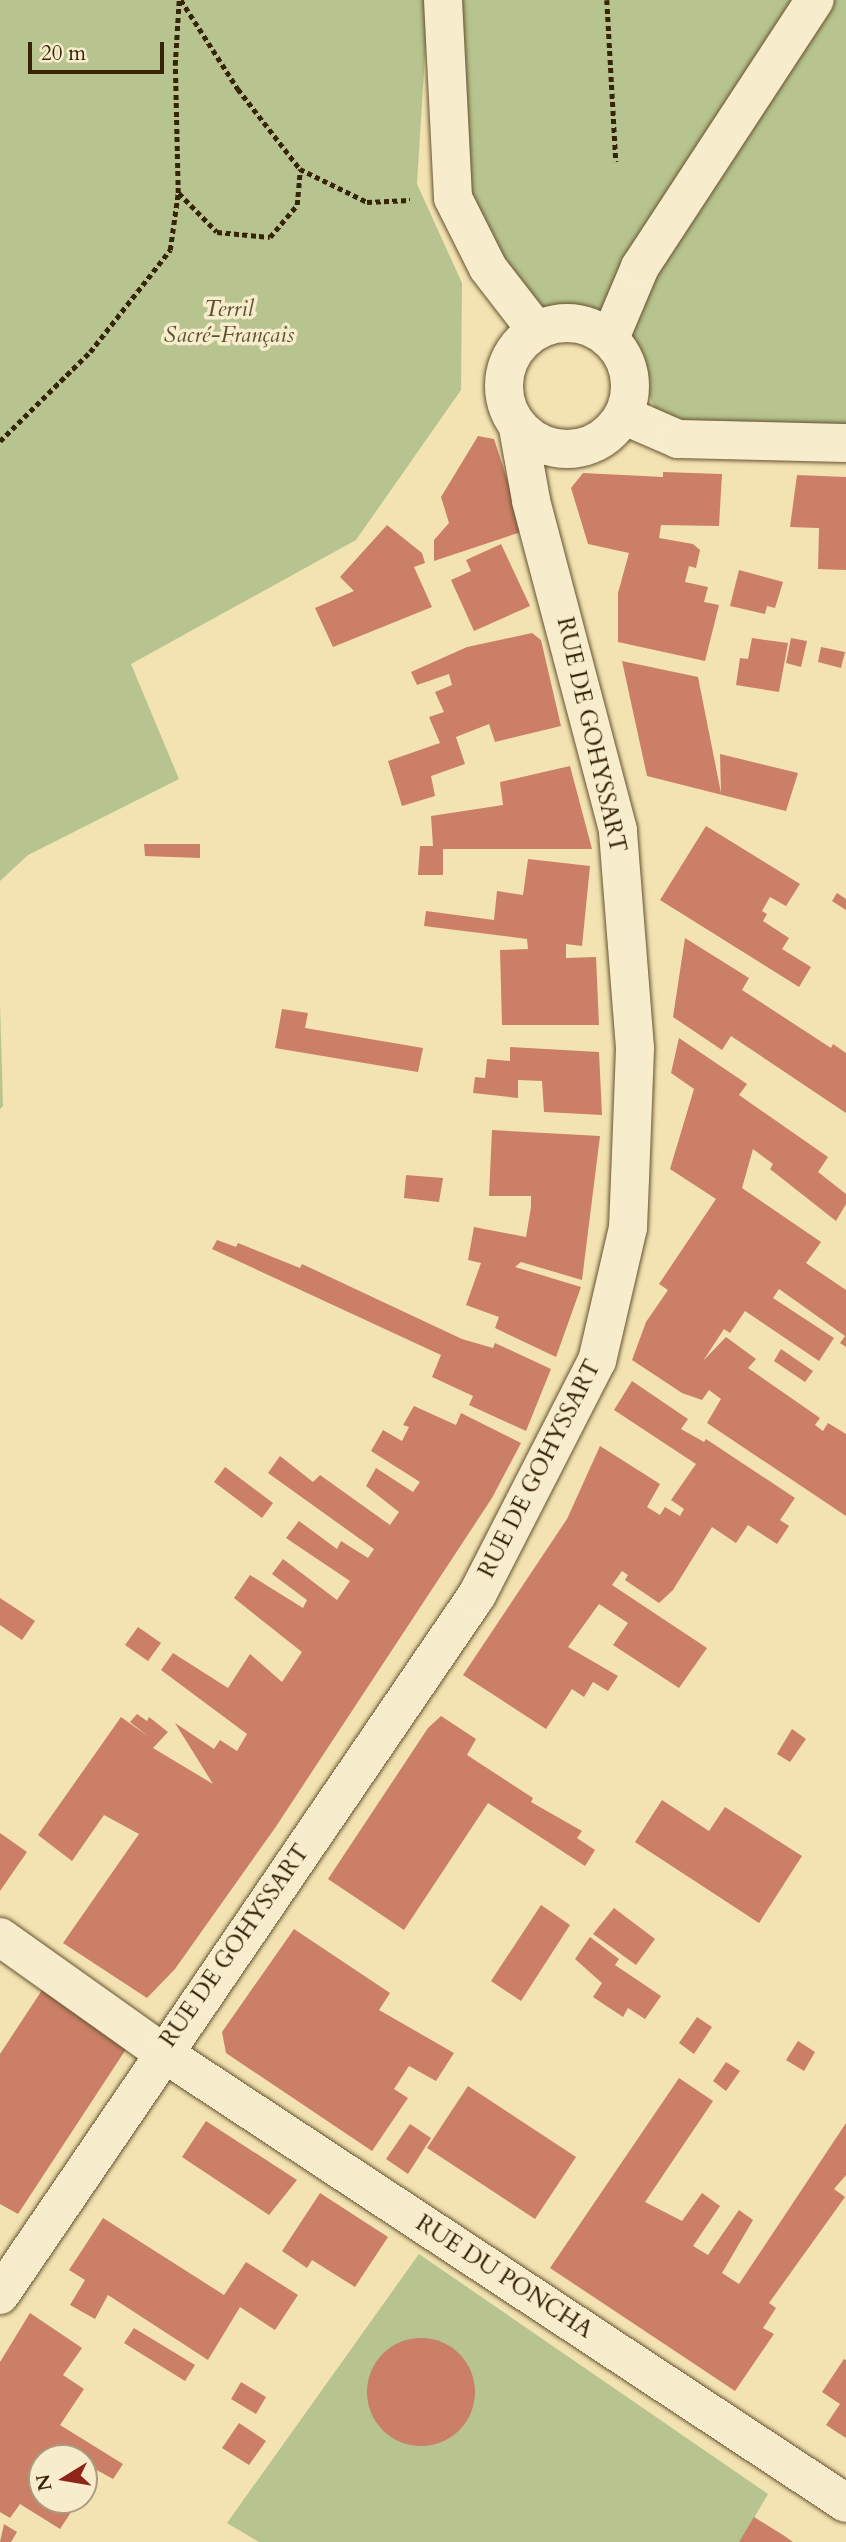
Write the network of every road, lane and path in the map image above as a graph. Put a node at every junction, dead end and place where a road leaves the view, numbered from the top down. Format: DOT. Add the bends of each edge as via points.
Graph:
graph roads {
  1 [pos="180,0"];
  2 [pos="443,0"];
  3 [pos="607,0"];
  4 [pos="815,0"];
  5 [pos="616,162"];
  6 [pos="300,169"];
  7 [pos="178,193"];
  8 [pos="453,198"];
  9 [pos="536,330"];
  10 [pos="610,338"];
  11 [pos="625,416"];
  12 [pos="518,428"];
  13 [pos="0,441"];
  14 [pos="846,443"];
  15 [pos="0,1937"];
  16 [pos="162,2052"];
  17 [pos="0,2295"];
  18 [pos="846,2503"];
  1 -- 6 [label="path" via="238,89"];
  1 -- 7 [label="path" via="174,65"];
  2 -- 8 [label="street"];
  3 -- 5 [label="path"];
  4 -- 10 [label="street" via="640,267"];
  6 -- 7 [label="path" via="297,205 270,237 217,232"];
  6 -- 8 [label="path" via="367,202"];
  7 -- 13 [label="path" via="170,250 90,352"];
  8 -- 9 [label="street" via="488,268"];
  9 -- 10 [label="street" via="575,322"];
  9 -- 12 [label="street, RUE DE GOHYSSART" via="510,357 505,382 503,394"];
  10 -- 11 [label="street" via="631,374"];
  11 -- 12 [label="street" via="596,445 554,450"];
  11 -- 14 [label="street" via="678,439"];
  12 -- 16 [label="street, RUE DE GOHYSSART" via="531,500 618,830 635,1048 628,1228 597,1361 477,1595"];
  15 -- 16 [label="street, RUE DU PONCHA"];
  16 -- 17 [label="street, RUE DE GOHYSSART"];
  16 -- 18 [label="street, RUE DU PONCHA"];
}
